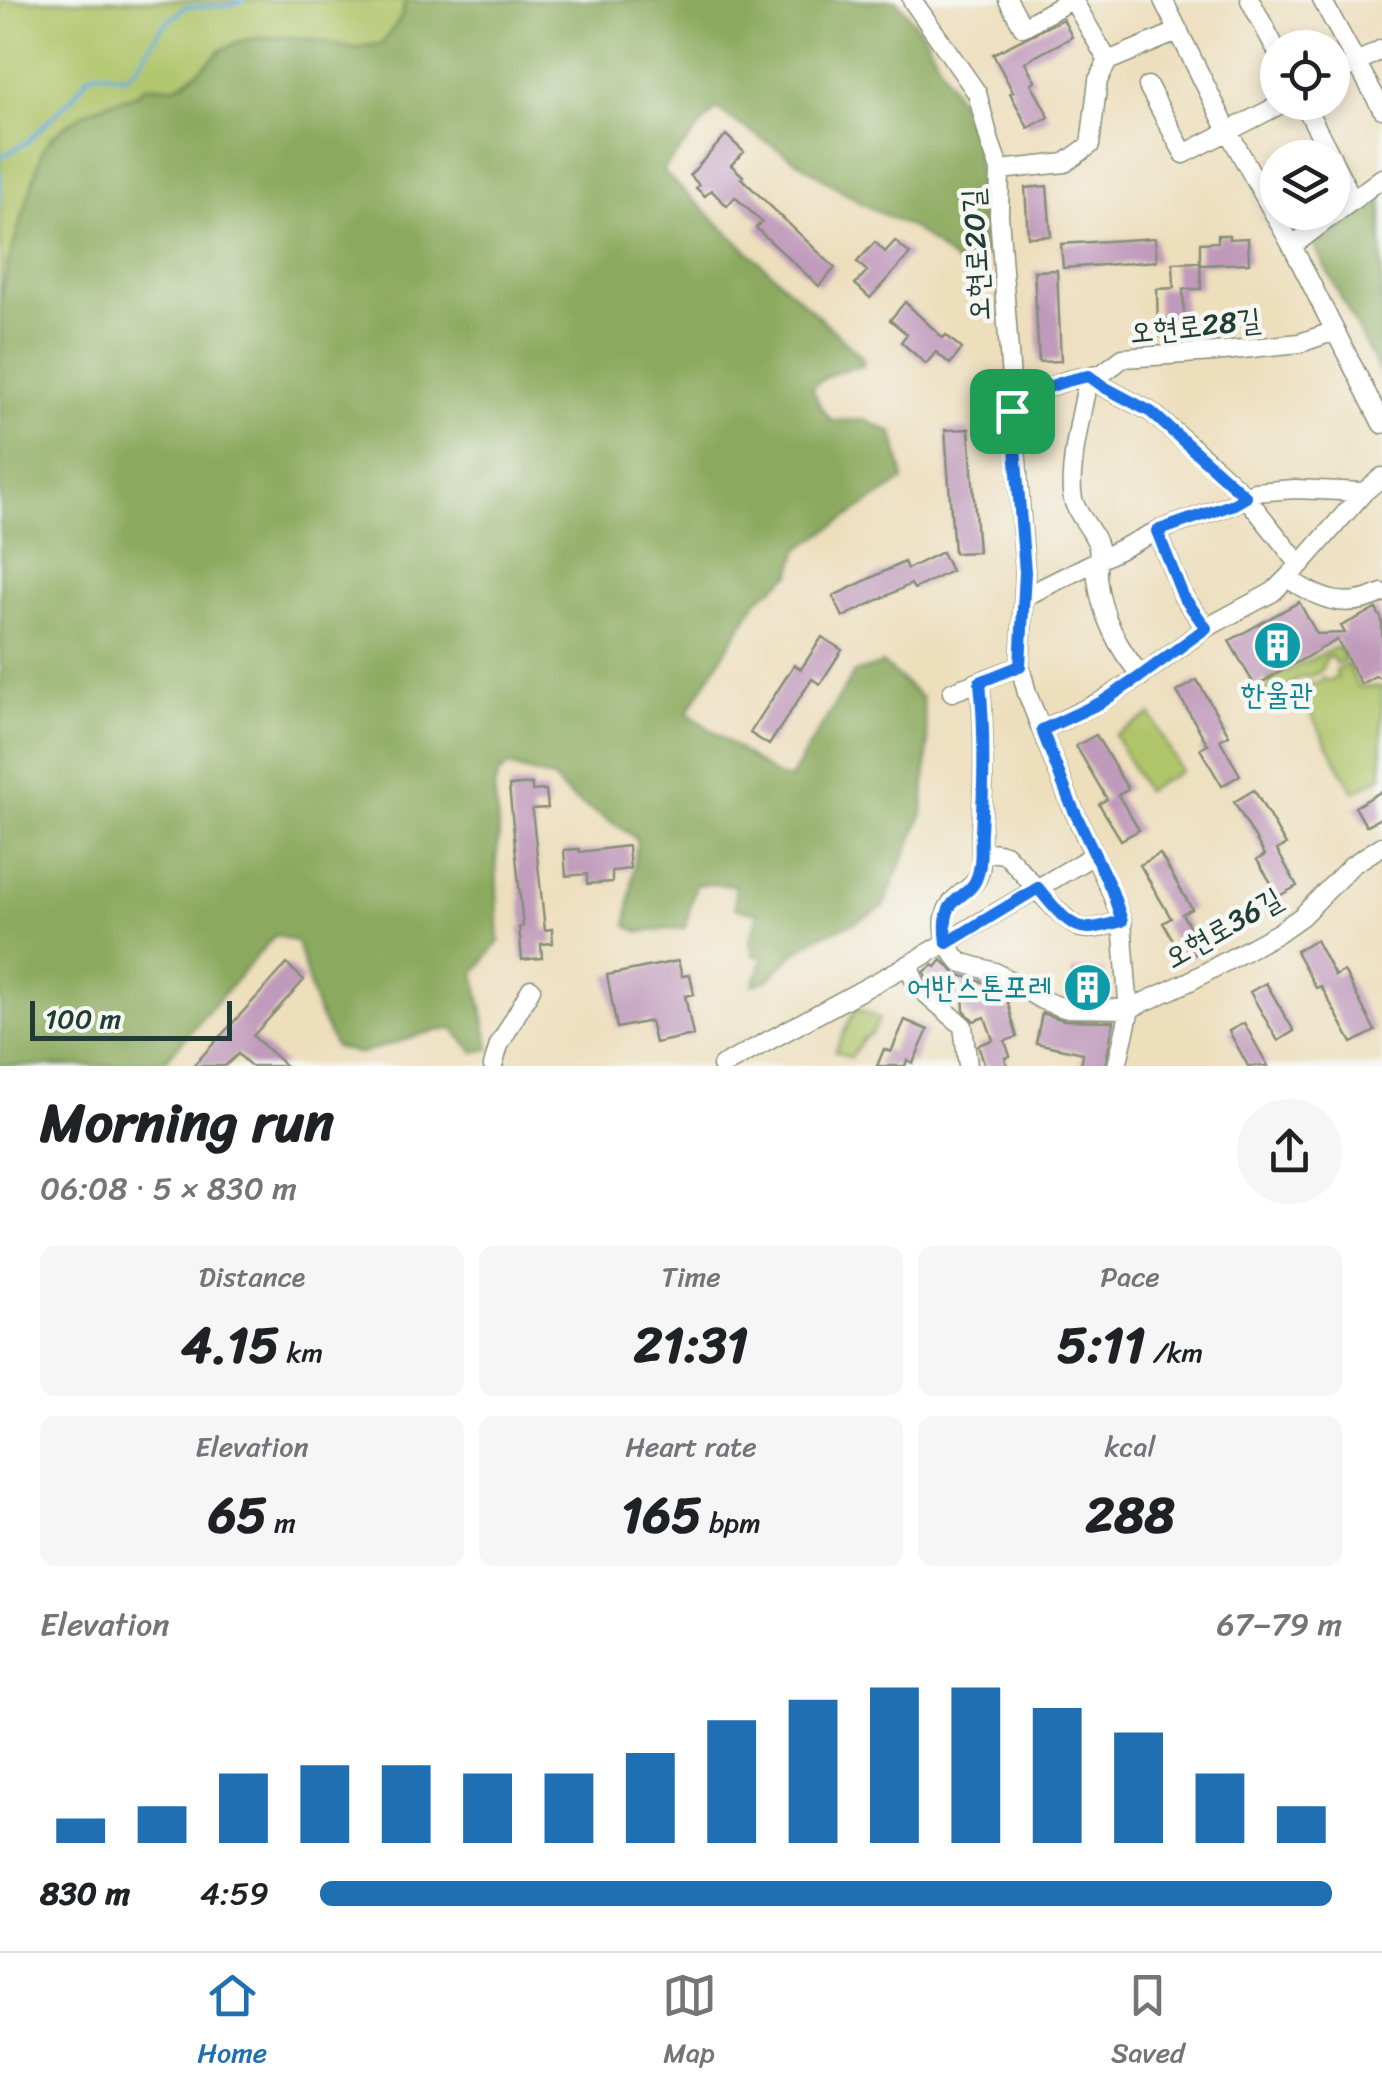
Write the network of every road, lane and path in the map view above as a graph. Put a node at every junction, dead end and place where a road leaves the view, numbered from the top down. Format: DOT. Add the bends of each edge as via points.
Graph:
graph roads {
  1 [pos="912,0"];
  2 [pos="1009,0"];
  3 [pos="1072,0"];
  4 [pos="1250,0"];
  5 [pos="1322,0"];
  6 [pos="1168,2"];
  7 [pos="1266,30"];
  8 [pos="1178,31"];
  9 [pos="1382,49"];
  10 [pos="1108,62"];
  11 [pos="1356,63"];
  12 [pos="1350,66"];
  13 [pos="1148,86"];
  14 [pos="1382,109"];
  15 [pos="1260,116"];
  16 [pos="1229,133"];
  17 [pos="1000,170"];
  18 [pos="1382,178"];
  19 [pos="1350,192"];
  20 [pos="1354,200"];
  21 [pos="1292,246"];
  22 [pos="1335,331"];
  23 [pos="1089,376"];
  24 [pos="1012,411"];
  25 [pos="1379,411"];
  26 [pos="1382,476"];
  27 [pos="1364,492"];
  28 [pos="1246,497"];
  29 [pos="1157,531"];
  30 [pos="1099,560"];
  31 [pos="1293,572"];
  32 [pos="1382,593"];
  33 [pos="1024,597"];
  34 [pos="1206,628"];
  35 [pos="1020,666"];
  36 [pos="1142,676"];
  37 [pos="980,682"];
  38 [pos="952,692"];
  39 [pos="1042,730"];
  40 [pos="1382,846"];
  41 [pos="980,852"];
  42 [pos="1094,855"];
  43 [pos="1038,888"];
  44 [pos="1122,921"];
  45 [pos="947,943"];
  46 [pos="908,965"];
  47 [pos="531,989"];
  48 [pos="1129,1008"];
  49 [pos="493,1066"];
  50 [pos="722,1066"];
  51 [pos="968,1066"];
  52 [pos="1117,1066"];
  1 -- 17 [label="street, 오현로20길" via="977,92"];
  2 -- 3 [label="street" via="1023,27"];
  3 -- 10 [label="street"];
  4 -- 7 [label="street"];
  5 -- 11 [label="street"];
  6 -- 8 [label="street"];
  8 -- 10 [label="street"];
  8 -- 16 [label="street"];
  9 -- 11 [label="street"];
  10 -- 17 [label="street" via="1098,80 1090,145 1065,162"];
  11 -- 12 [label="street"];
  11 -- 14 [label="street"];
  13 -- 16 [label="street" via="1184,154"];
  15 -- 16 [label="street"];
  16 -- 21 [label="street"];
  17 -- 24 [label="street, 오현로20길"];
  18 -- 20 [label="street"];
  19 -- 20 [label="street"];
  20 -- 21 [label="street"];
  21 -- 22 [label="street"];
  22 -- 23 [label="street, 오현로28길" via="1300,342 1123,358"];
  22 -- 25 [label="street"];
  23 -- 24 [label="street, 오현로28길" via="1029,395"];
  23 -- 28 [label="street" via="1151,412"];
  23 -- 30 [label="street" via="1071,481"];
  24 -- 33 [label="street, 오현로20길"];
  26 -- 27 [label="street"];
  27 -- 28 [label="street" via="1295,489"];
  27 -- 31 [label="street"];
  28 -- 29 [label="street"];
  28 -- 31 [label="street"];
  29 -- 30 [label="street"];
  29 -- 34 [label="street" via="1183,596"];
  30 -- 33 [label="street"];
  30 -- 36 [label="street" via="1098,584 1111,627 1124,657"];
  31 -- 32 [label="street" via="1314,596 1344,602"];
  31 -- 34 [label="street" via="1273,592"];
  33 -- 35 [label="street, 오현로20길"];
  34 -- 36 [label="street"];
  35 -- 37 [label="street"];
  35 -- 39 [label="street"];
  36 -- 39 [label="street"];
  37 -- 38 [label="street"];
  37 -- 41 [label="street"];
  39 -- 42 [label="street"];
  40 -- 48 [label="street, 오현로36길" via="1356,860 1278,933"];
  41 -- 43 [label="street" via="1005,854"];
  41 -- 45 [label="street" via="975,884 948,910"];
  42 -- 43 [label="street"];
  42 -- 44 [label="street"];
  43 -- 44 [label="street" via="1077,926"];
  43 -- 45 [label="street"];
  44 -- 48 [label="street"];
  45 -- 46 [label="street"];
  45 -- 48 [label="street" via="960,962 1001,974 1056,1005"];
  46 -- 50 [label="street"];
  46 -- 51 [label="street" via="915,983 962,1024"];
  47 -- 49 [label="street"];
  48 -- 52 [label="street"];
}
